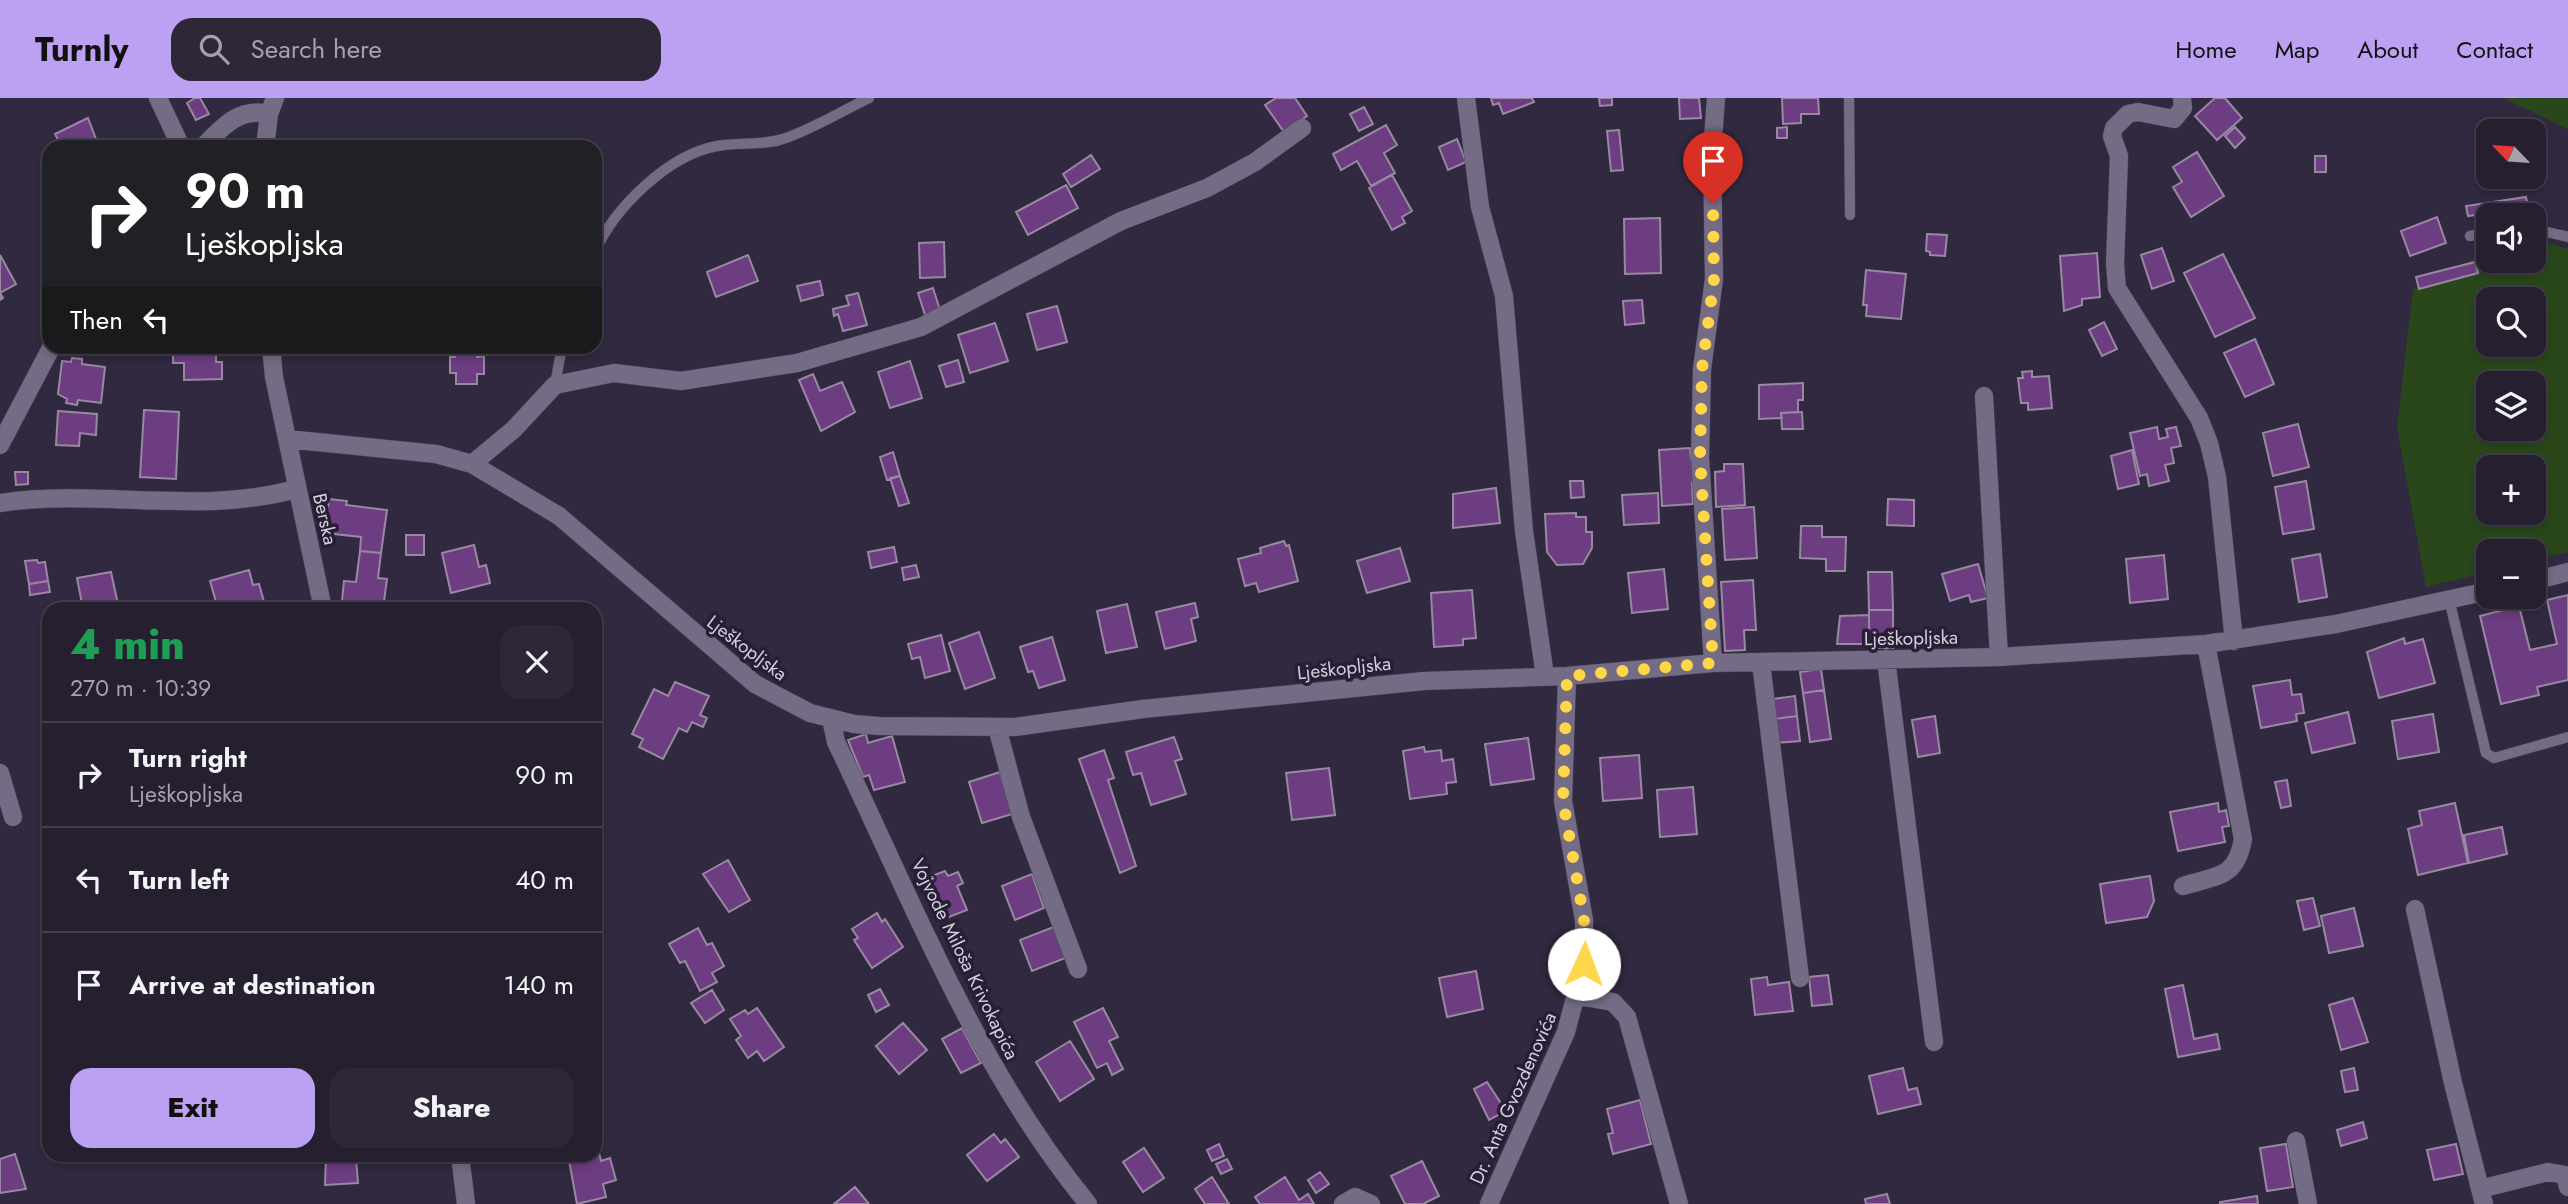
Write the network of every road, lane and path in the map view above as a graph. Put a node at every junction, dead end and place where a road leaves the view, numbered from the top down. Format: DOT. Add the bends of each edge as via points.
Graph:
graph roads {
  1 [pos="158,98"];
  2 [pos="869,98"];
  3 [pos="1466,98"];
  4 [pos="1716,98"];
  5 [pos="1849,98"];
  6 [pos="2182,98"];
  7 [pos="272,106"];
  8 [pos="1302,128"];
  9 [pos="178,140"];
  10 [pos="211,140"];
  11 [pos="266,140"];
  12 [pos="1850,215"];
  13 [pos="2546,232"];
  14 [pos="2476,235"];
  15 [pos="2470,236"];
  16 [pos="2568,237"];
  17 [pos="602,240"];
  18 [pos="48,354"];
  19 [pos="272,354"];
  20 [pos="561,354"];
  21 [pos="555,386"];
  22 [pos="1984,396"];
  23 [pos="287,439"];
  24 [pos="0,445"];
  25 [pos="472,464"];
  26 [pos="296,489"];
  27 [pos="0,503"];
  28 [pos="2568,572"];
  29 [pos="2546,578"];
  30 [pos="2476,593"];
  31 [pos="2449,598"];
  32 [pos="321,602"];
  33 [pos="2234,641"];
  34 [pos="2206,644"];
  35 [pos="1999,657"];
  36 [pos="1886,659"];
  37 [pos="1713,663"];
  38 [pos="1761,663"];
  39 [pos="1545,676"];
  40 [pos="1567,676"];
  41 [pos="831,719"];
  42 [pos="998,727"];
  43 [pos="2568,737"];
  44 [pos="0,773"];
  45 [pos="13,817"];
  46 [pos="2183,887"];
  47 [pos="2415,909"];
  48 [pos="1078,969"];
  49 [pos="1800,978"];
  50 [pos="1578,996"];
  51 [pos="1934,1042"];
  52 [pos="2296,1142"];
  53 [pos="461,1162"];
  54 [pos="2568,1187"];
  55 [pos="2482,1196"];
  56 [pos="466,1204"];
  57 [pos="1088,1204"];
  58 [pos="1343,1204"];
  59 [pos="1371,1204"];
  60 [pos="1489,1204"];
  61 [pos="1679,1204"];
  62 [pos="2308,1204"];
  1 -- 9 [label="street"];
  2 -- 17 [label="lane" via="785,138 719,145 685,158 636,192"];
  3 -- 39 [label="street" via="1480,207 1504,296 1524,531"];
  4 -- 37 [label="street" via="1714,279 1702,369 1700,457"];
  5 -- 12 [label="lane"];
  6 -- 33 [label="street" via="2183,108 2174,119 2138,112 2128,114 2114,128 2119,156 2115,264 2118,288 2128,310 2199,418 2209,443 2217,477"];
  7 -- 10 [label="street" via="237,116"];
  7 -- 11 [label="street"];
  8 -- 21 [label="street" via="1255,162 1207,188 1121,221 921,327 797,363 681,380 614,373"];
  13 -- 16 [label="lane"];
  14 -- 15 [label="lane"];
  18 -- 24 [label="street"];
  19 -- 23 [label="street, Berska"];
  20 -- 21 [label="lane"];
  21 -- 25 [label="street"];
  22 -- 35 [label="street"];
  23 -- 25 [label="street, Lješkopljska" via="436,454"];
  23 -- 26 [label="street, Berska"];
  25 -- 41 [label="street, Lješkopljska" via="559,516 755,684 783,701"];
  26 -- 27 [label="street" via="245,501 39,498"];
  26 -- 32 [label="street, Berska"];
  28 -- 29 [label="street"];
  30 -- 31 [label="street, Lješkopljska"];
  31 -- 33 [label="street, Lješkopljska" via="2358,620"];
  31 -- 43 [label="lane" via="2486,753 2494,758"];
  33 -- 34 [label="street, Lješkopljska"];
  34 -- 35 [label="street, Lješkopljska"];
  34 -- 46 [label="street" via="2243,839 2239,860 2228,872"];
  35 -- 36 [label="street, Lješkopljska"];
  36 -- 38 [label="street, Lješkopljska"];
  36 -- 51 [label="street"];
  37 -- 38 [label="street, Lješkopljska"];
  37 -- 40 [label="street, Lješkopljska"];
  38 -- 49 [label="street"];
  39 -- 40 [label="street, Lješkopljska"];
  39 -- 42 [label="street, Lješkopljska" via="1410,682"];
  40 -- 50 [label="street, Dr. Anta Gvozdenovića" via="1563,801 1585,933"];
  41 -- 42 [label="street, Lješkopljska" via="879,726"];
  41 -- 57 [label="street, Vojvode Miloša Krivokapića" via="836,742 981,1045 1027,1124"];
  42 -- 48 [label="street" via="1021,817"];
  44 -- 45 [label="street"];
  47 -- 55 [label="street"];
  50 -- 60 [label="street, Dr. Anta Gvozdenovića"];
  50 -- 61 [label="street" via="1613,1002 1627,1017"];
  52 -- 62 [label="street"];
  53 -- 56 [label="street"];
  54 -- 55 [label="street" via="2565,1175 2548,1172"];
  58 -- 59 [label="street" via="1355,1197"];
}
